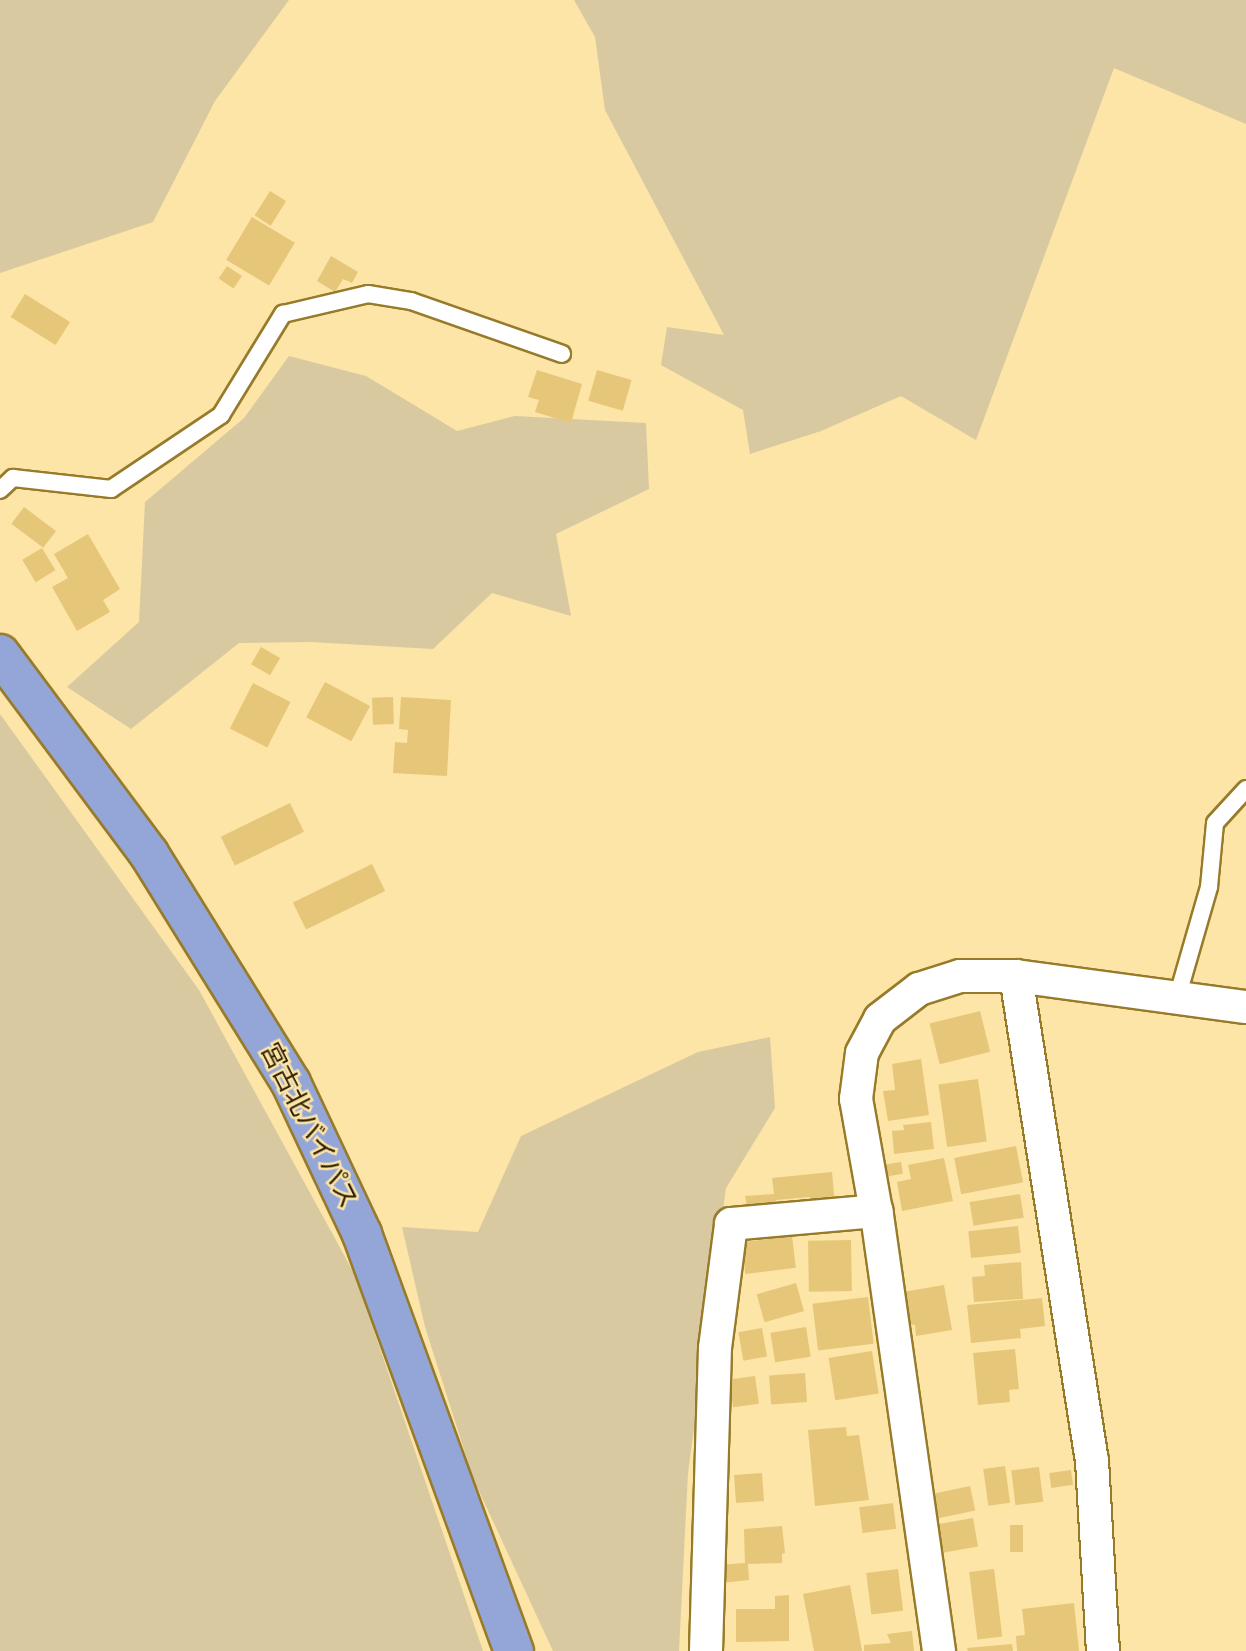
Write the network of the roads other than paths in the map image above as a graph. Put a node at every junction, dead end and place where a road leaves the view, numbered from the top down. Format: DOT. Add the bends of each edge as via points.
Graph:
graph roads {
  1 [pos="562,354"];
  2 [pos="0,489"];
  3 [pos="0,654"];
  4 [pos="1246,789"];
  5 [pos="1016,976"];
  6 [pos="1177,998"];
  7 [pos="1246,1007"];
  8 [pos="876,1211"];
  9 [pos="514,1651"];
  10 [pos="706,1651"];
  11 [pos="939,1651"];
  12 [pos="1103,1651"];
  1 -- 2 [label="lane" via="411,300 368,294 283,314 221,415 111,489 13,478"];
  3 -- 9 [label="highway, 宮古北バイパス" via="149,853 291,1083 362,1234"];
  4 -- 6 [label="lane" via="1215,823 1209,887"];
  5 -- 6 [label="street"];
  5 -- 8 [label="street" via="960,976 919,989 880,1019 862,1053 856,1099"];
  5 -- 12 [label="street" via="1093,1461"];
  6 -- 7 [label="street"];
  8 -- 10 [label="street" via="731,1224 715,1348"];
  8 -- 11 [label="street"];
}
